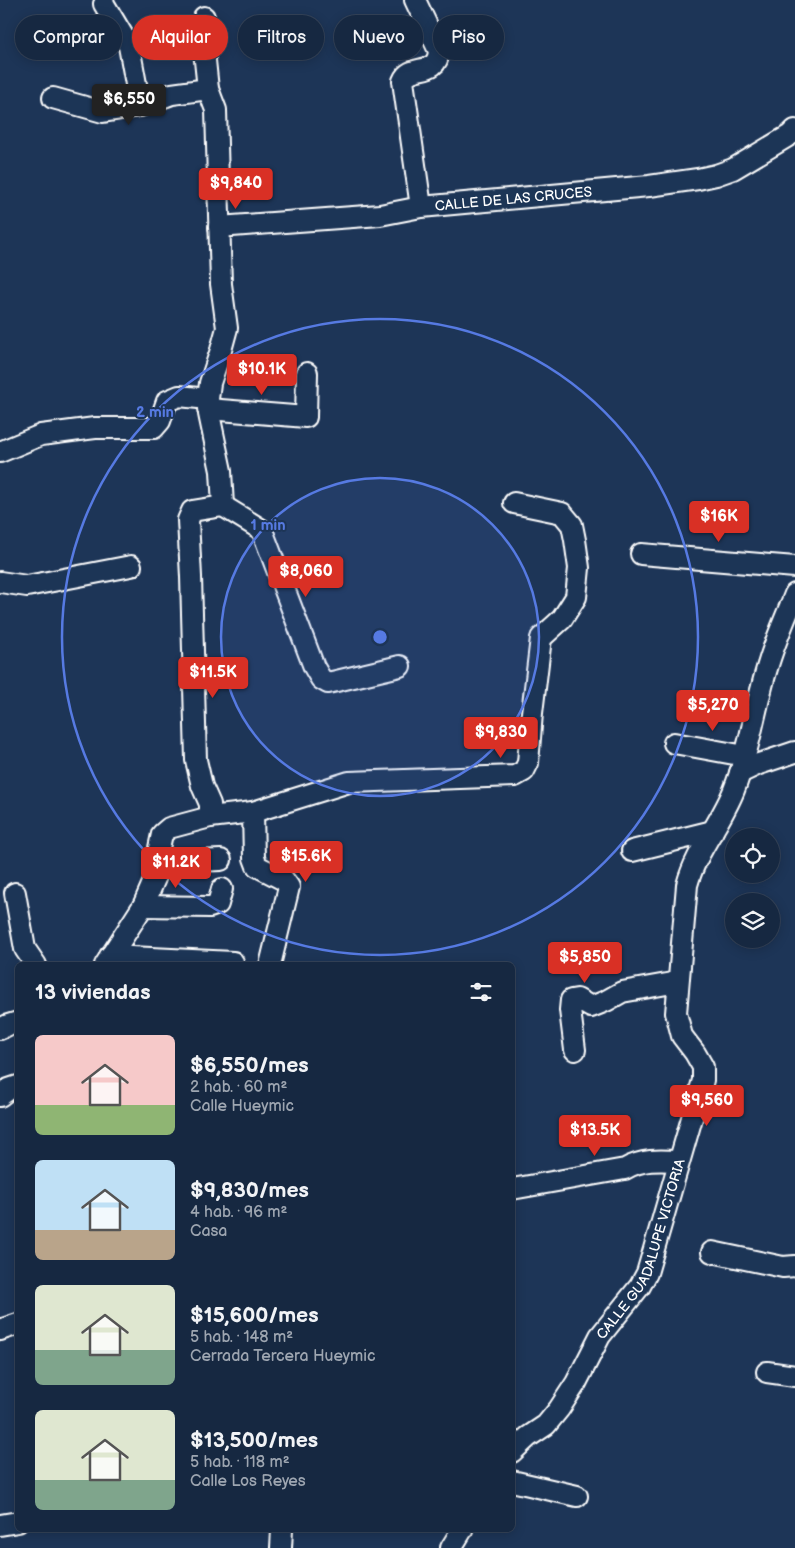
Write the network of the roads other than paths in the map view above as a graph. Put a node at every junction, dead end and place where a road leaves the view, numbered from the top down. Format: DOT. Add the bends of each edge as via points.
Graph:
graph roads {
  1 [pos="415,0"];
  2 [pos="104,4"];
  3 [pos="205,60"];
  4 [pos="208,89"];
  5 [pos="53,98"];
  6 [pos="140,106"];
  7 [pos="795,130"];
  8 [pos="421,207"];
  9 [pos="219,227"];
  10 [pos="307,373"];
  11 [pos="208,404"];
  12 [pos="0,452"];
  13 [pos="514,503"];
  14 [pos="223,506"];
  15 [pos="641,554"];
  16 [pos="131,566"];
  17 [pos="795,566"];
  18 [pos="0,582"];
  19 [pos="795,594"];
  20 [pos="790,620"];
  21 [pos="400,666"];
  22 [pos="674,743"];
  23 [pos="795,752"];
  24 [pos="742,764"];
  25 [pos="253,812"];
  26 [pos="210,817"];
  27 [pos="713,831"];
  28 [pos="632,851"];
  29 [pos="222,860"];
  30 [pos="160,867"];
  31 [pos="222,889"];
  32 [pos="15,893"];
  33 [pos="143,906"];
  34 [pos="108,961"];
  35 [pos="34,962"];
  36 [pos="233,962"];
  37 [pos="271,962"];
  38 [pos="678,982"];
  39 [pos="15,1023"];
  40 [pos="0,1029"];
  41 [pos="574,1050"];
  42 [pos="15,1087"];
  43 [pos="0,1096"];
  44 [pos="678,1162"];
  45 [pos="515,1188"];
  46 [pos="712,1252"];
  47 [pos="795,1266"];
  48 [pos="15,1325"];
  49 [pos="0,1330"];
  50 [pos="767,1372"];
  51 [pos="795,1376"];
  52 [pos="515,1449"];
  53 [pos="515,1483"];
  54 [pos="577,1496"];
  55 [pos="15,1522"];
  56 [pos="0,1525"];
  57 [pos="282,1532"];
  58 [pos="461,1532"];
  59 [pos="281,1548"];
  60 [pos="452,1548"];
  1 -- 8 [label="street" via="438,51 434,64 425,70 411,72 403,81"];
  2 -- 6 [label="street" via="128,46"];
  3 -- 4 [label="street"];
  4 -- 6 [label="street" via="172,94"];
  4 -- 9 [label="street" via="216,110"];
  5 -- 6 [label="street" via="103,112"];
  7 -- 8 [label="street, CALLE DE LAS CRUCES" via="733,169 716,176 649,186"];
  8 -- 9 [label="street, CALLE DE LAS CRUCES" via="380,215"];
  9 -- 11 [label="street" via="226,328 210,383"];
  10 -- 11 [label="street" via="306,417"];
  11 -- 12 [label="street" via="179,396 167,401 154,428 95,428 41,435"];
  11 -- 14 [label="street" via="221,471"];
  13 -- 25 [label="street" via="562,513 572,525 579,568 576,596 562,619 541,638 528,763 524,771 515,776 348,782"];
  14 -- 21 [label="street" via="262,530 321,679 328,683"];
  14 -- 26 [label="street" via="192,511 188,520 196,760 210,804"];
  15 -- 17 [label="street"];
  16 -- 18 [label="street" via="27,586"];
  19 -- 20 [label="street, CALLE GUADALUPE VICTORIA"];
  20 -- 24 [label="street, CALLE GUADALUPE VICTORIA" via="768,665"];
  22 -- 24 [label="street"];
  23 -- 24 [label="street" via="759,764"];
  24 -- 27 [label="street, CALLE GUADALUPE VICTORIA" via="734,791"];
  25 -- 26 [label="street"];
  25 -- 37 [label="street" via="256,866 284,880 288,886"];
  26 -- 30 [label="street" via="168,828 162,834"];
  27 -- 28 [label="street"];
  27 -- 38 [label="street, CALLE GUADALUPE VICTORIA" via="692,868 687,885"];
  29 -- 30 [label="street" via="175,862"];
  30 -- 33 [label="street"];
  31 -- 33 [label="street" via="218,904 210,907"];
  32 -- 35 [label="street" via="25,949"];
  33 -- 34 [label="street"];
  34 -- 36 [label="street"];
  38 -- 41 [label="street" via="622,992 591,1007 578,999 571,1000"];
  38 -- 44 [label="street, CALLE GUADALUPE VICTORIA" via="676,1013 682,1036 703,1067 703,1080"];
  39 -- 40 [label="street"];
  42 -- 43 [label="street"];
  44 -- 45 [label="street" via="655,1159 634,1164 625,1170"];
  44 -- 52 [label="street, CALLE GUADALUPE VICTORIA" via="647,1273 640,1286 600,1336 559,1409 546,1425"];
  46 -- 47 [label="street"];
  48 -- 49 [label="street"];
  50 -- 51 [label="street"];
  53 -- 54 [label="street"];
  55 -- 56 [label="street"];
  57 -- 59 [label="street"];
  58 -- 60 [label="street"];
}
